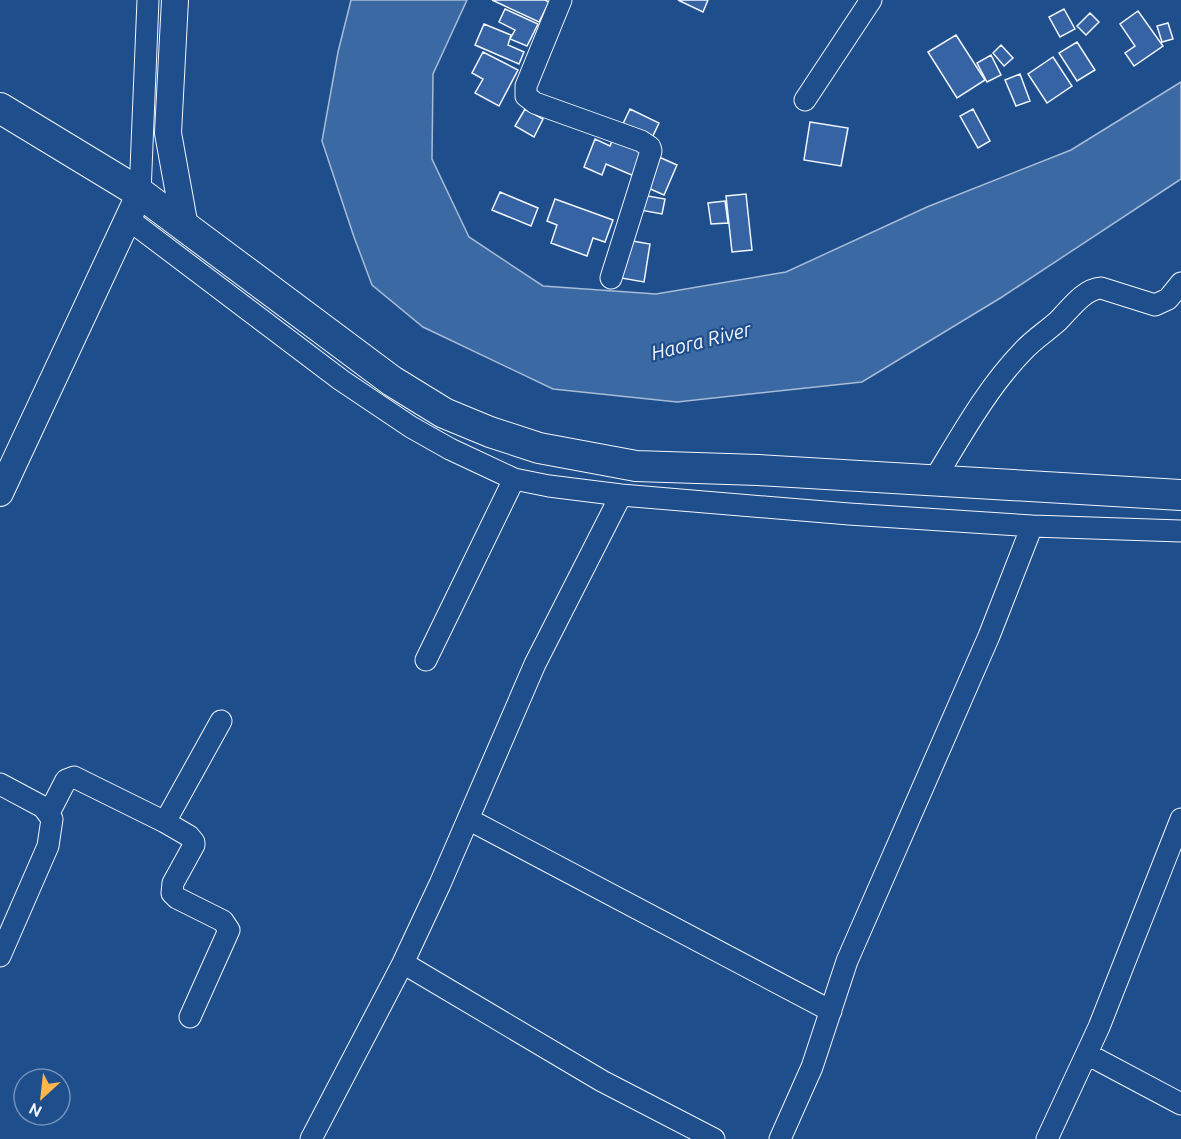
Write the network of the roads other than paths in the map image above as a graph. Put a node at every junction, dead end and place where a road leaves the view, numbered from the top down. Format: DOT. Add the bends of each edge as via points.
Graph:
graph roads {
  1 [pos="148,0"];
  2 [pos="175,0"];
  3 [pos="561,0"];
  4 [pos="872,0"];
  5 [pos="805,100"];
  6 [pos="2,112"];
  7 [pos="134,206"];
  8 [pos="185,227"];
  9 [pos="611,278"];
  10 [pos="1181,283"];
  11 [pos="514,478"];
  12 [pos="934,480"];
  13 [pos="0,493"];
  14 [pos="621,495"];
  15 [pos="1181,495"];
  16 [pos="1032,526"];
  17 [pos="1181,531"];
  18 [pos="426,660"];
  19 [pos="221,721"];
  20 [pos="0,784"];
  21 [pos="49,813"];
  22 [pos="468,819"];
  23 [pos="165,822"];
  24 [pos="1180,824"];
  25 [pos="0,956"];
  26 [pos="402,963"];
  27 [pos="831,1011"];
  28 [pos="190,1017"];
  29 [pos="1087,1054"];
  30 [pos="1181,1104"];
  31 [pos="311,1139"];
  32 [pos="714,1139"];
  33 [pos="780,1139"];
  34 [pos="1047,1139"];
  1 -- 7 [label="street"];
  2 -- 8 [label="street" via="168,133"];
  3 -- 9 [label="street" via="526,86 526,96 535,103 641,141 651,151"];
  4 -- 5 [label="street"];
  6 -- 7 [label="main road"];
  7 -- 8 [label="main road"];
  7 -- 11 [label="street" via="341,380 411,427"];
  7 -- 13 [label="street"];
  8 -- 12 [label="main road" via="392,381 444,413 490,432 539,448 636,465"];
  10 -- 12 [label="street" via="1168,298 1155,305 1101,288 1087,292 1011,364"];
  11 -- 14 [label="street"];
  11 -- 18 [label="street"];
  12 -- 15 [label="main road"];
  14 -- 16 [label="street"];
  14 -- 22 [label="street" via="535,664"];
  16 -- 17 [label="street"];
  16 -- 27 [label="street" via="989,636 847,962"];
  19 -- 23 [label="street"];
  20 -- 21 [label="street" via="35,801"];
  21 -- 23 [label="street" via="66,780 74,777"];
  21 -- 25 [label="street" via="52,819 48,846"];
  22 -- 26 [label="street"];
  22 -- 27 [label="street"];
  23 -- 28 [label="street" via="194,842 173,883 172,893 223,921 229,930"];
  24 -- 29 [label="street"];
  26 -- 31 [label="street"];
  26 -- 32 [label="street" via="602,1081"];
  27 -- 33 [label="street" via="812,1067"];
  29 -- 30 [label="street"];
  29 -- 34 [label="street"];
}
